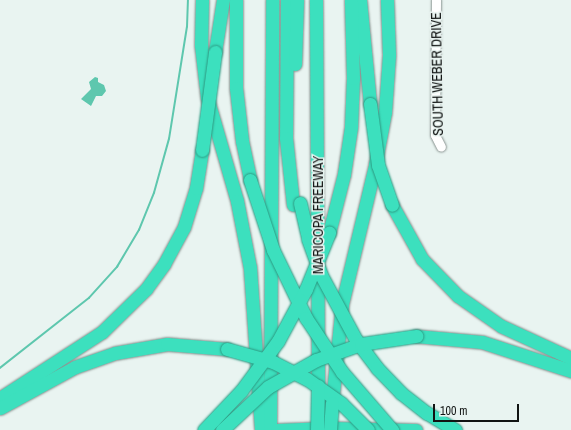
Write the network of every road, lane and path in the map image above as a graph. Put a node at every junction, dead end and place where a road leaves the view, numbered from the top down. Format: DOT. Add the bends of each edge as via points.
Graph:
graph roads {
  1 [pos="202,0"];
  2 [pos="223,0"];
  3 [pos="236,0"];
  4 [pos="272,0"];
  5 [pos="290,0"];
  6 [pos="316,0"];
  7 [pos="351,0"];
  8 [pos="360,0"];
  9 [pos="387,0"];
  10 [pos="436,0"];
  11 [pos="441,147"];
  12 [pos="571,358"];
  13 [pos="571,371"];
  14 [pos="264,386"];
  15 [pos="0,398"];
  16 [pos="0,408"];
  17 [pos="204,430"];
  18 [pos="222,430"];
  19 [pos="261,430"];
  20 [pos="270,430"];
  21 [pos="277,430"];
  22 [pos="317,430"];
  23 [pos="330,430"];
  24 [pos="368,430"];
  25 [pos="392,430"];
  26 [pos="416,430"];
  27 [pos="441,430"];
  28 [pos="455,430"];
  1 -- 14 [label="highway" via="200,45 207,97 237,201 250,262"];
  2 -- 15 [label="highway, bridge" via="202,150 187,217 170,255 146,289 102,332"];
  3 -- 25 [label="highway, bridge" via="236,88 242,141 250,180 273,250 306,318 342,372"];
  4 -- 14 [label="highway"];
  5 -- 27 [label="highway, bridge" via="288,172 298,228 312,270 336,322 366,365 398,399"];
  5 -- 28 [label="highway, bridge" via="293,139 300,203 321,275 356,340 377,368 401,393"];
  6 -- 22 [label="highway, MARICOPA FREEWAY, bridge"];
  7 -- 17 [label="highway, bridge" via="351,127 342,186 329,233 306,289 278,341 248,382"];
  8 -- 12 [label="highway, bridge" via="378,165 392,205 419,254 458,296 501,326"];
  9 -- 23 [label="highway, bridge" via="389,55 385,112 342,304"];
  10 -- 11 [label="street, SOUTH WEBER DRIVE" via="435,135"];
  13 -- 18 [label="highway, bridge" via="482,342 453,337 416,336 361,344 316,360 260,394"];
  14 -- 19 [label="highway"];
  14 -- 20 [label="highway"];
  16 -- 24 [label="highway, bridge" via="75,367 125,350 178,344 227,349 273,362 303,377 337,400"];
  21 -- 26 [label="highway"];
}
